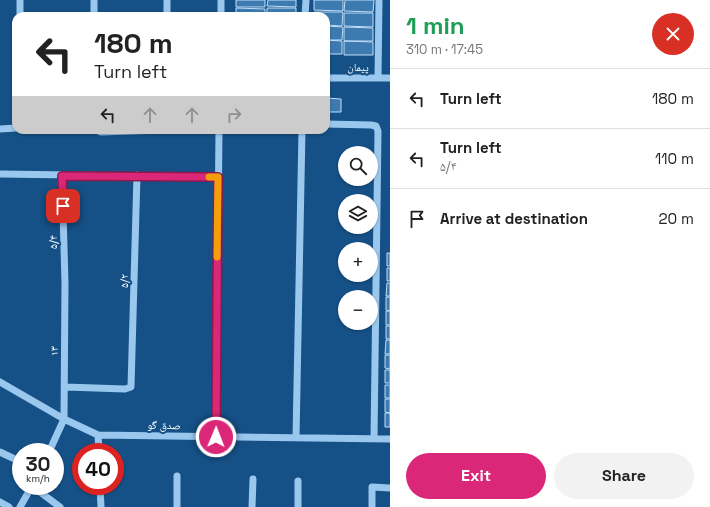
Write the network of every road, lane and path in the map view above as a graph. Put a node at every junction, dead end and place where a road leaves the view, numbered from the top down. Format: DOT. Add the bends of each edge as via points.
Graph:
graph roads {
  1 [pos="20,0"];
  2 [pos="94,0"];
  3 [pos="167,0"];
  4 [pos="221,0"];
  5 [pos="306,0"];
  6 [pos="379,0"];
  7 [pos="20,12"];
  8 [pos="94,12"];
  9 [pos="167,12"];
  10 [pos="221,12"];
  11 [pos="306,12"];
  12 [pos="330,78"];
  13 [pos="378,78"];
  14 [pos="390,78"];
  15 [pos="330,124"];
  16 [pos="0,129"];
  17 [pos="12,130"];
  18 [pos="219,134"];
  19 [pos="302,134"];
  20 [pos="0,174"];
  21 [pos="137,175"];
  22 [pos="62,176"];
  23 [pos="218,177"];
  24 [pos="65,283"];
  25 [pos="0,382"];
  26 [pos="65,387"];
  27 [pos="64,419"];
  28 [pos="98,435"];
  29 [pos="216,437"];
  30 [pos="296,438"];
  31 [pos="374,439"];
  32 [pos="390,439"];
  33 [pos="52,443"];
  34 [pos="98,443"];
  35 [pos="0,452"];
  36 [pos="12,458"];
  37 [pos="177,476"];
  38 [pos="253,478"];
  39 [pos="298,480"];
  40 [pos="390,488"];
  41 [pos="27,495"];
  42 [pos="44,495"];
  43 [pos="100,495"];
  44 [pos="0,502"];
  45 [pos="9,507"];
  46 [pos="20,507"];
  47 [pos="60,507"];
  48 [pos="101,507"];
  49 [pos="177,507"];
  50 [pos="252,507"];
  51 [pos="298,507"];
  52 [pos="372,507"];
  1 -- 7 [label="street"];
  2 -- 8 [label="street"];
  3 -- 9 [label="street"];
  4 -- 10 [label="street"];
  5 -- 11 [label="street"];
  6 -- 13 [label="street"];
  12 -- 13 [label="street, پیمان"];
  13 -- 14 [label="street, پیمان"];
  15 -- 31 [label="street" via="371,125 376,126 378,131"];
  16 -- 17 [label="street"];
  18 -- 23 [label="street"];
  19 -- 30 [label="street"];
  20 -- 22 [label="street"];
  21 -- 22 [label="street"];
  21 -- 23 [label="street"];
  21 -- 26 [label="street, ۵/۲" via="131,387"];
  22 -- 24 [label="street, ۵/۴"];
  23 -- 29 [label="street"];
  24 -- 26 [label="street, ۱۳"];
  25 -- 27 [label="street, صدق گو"];
  26 -- 27 [label="street, ۱۳"];
  27 -- 28 [label="street, صدق گو"];
  27 -- 33 [label="street"];
  28 -- 29 [label="street, صدق گو"];
  28 -- 34 [label="street"];
  29 -- 30 [label="street, صدق گو"];
  30 -- 31 [label="street, صدق گو"];
  31 -- 32 [label="street, صدق گو"];
  35 -- 36 [label="street"];
  37 -- 49 [label="street"];
  38 -- 50 [label="street"];
  39 -- 51 [label="street"];
  40 -- 52 [label="street" via="372,487"];
  41 -- 46 [label="street"];
  42 -- 47 [label="street"];
  43 -- 48 [label="street"];
  44 -- 45 [label="street"];
}
